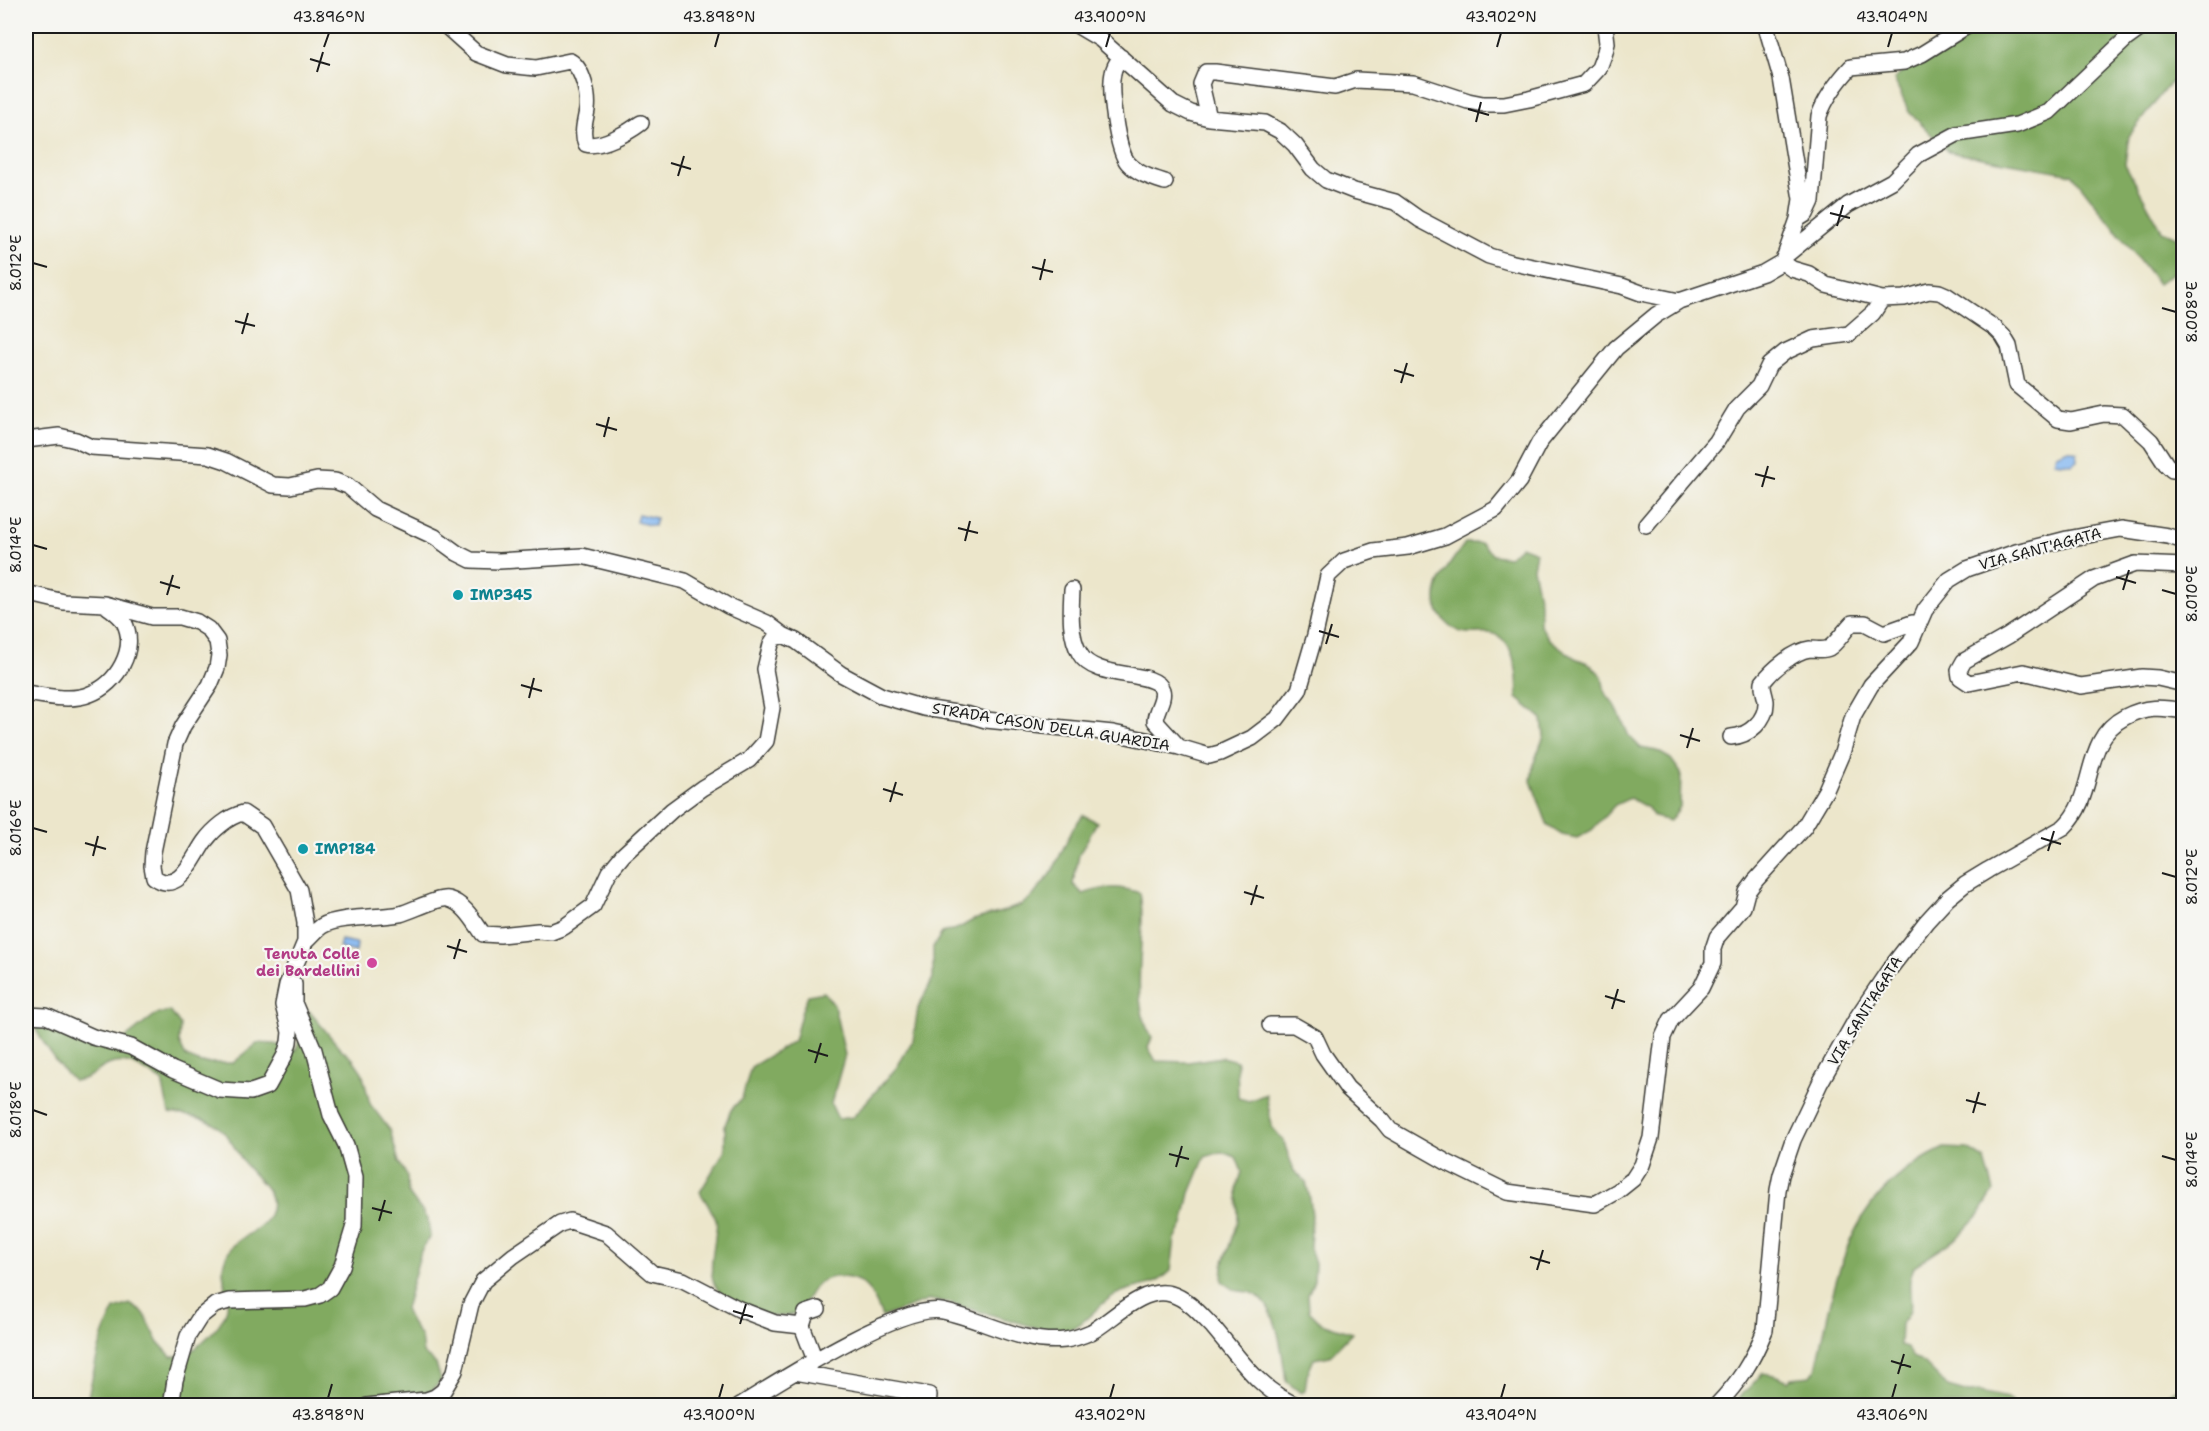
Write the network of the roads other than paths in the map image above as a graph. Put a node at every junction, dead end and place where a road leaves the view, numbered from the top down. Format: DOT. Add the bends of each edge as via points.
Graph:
graph roads {
  1 [pos="446,26"];
  2 [pos="1078,26"];
  3 [pos="1605,26"];
  4 [pos="1768,26"];
  5 [pos="1967,26"];
  6 [pos="2144,26"];
  7 [pos="1121,57"];
  8 [pos="1209,118"];
  9 [pos="641,123"];
  10 [pos="1165,182"];
  11 [pos="1798,219"];
  12 [pos="1783,260"];
  13 [pos="1882,299"];
  14 [pos="1679,302"];
  15 [pos="26,440"];
  16 [pos="2184,470"];
  17 [pos="1646,525"];
  18 [pos="2184,541"];
  19 [pos="2184,566"];
  20 [pos="1072,590"];
  21 [pos="26,593"];
  22 [pos="105,604"];
  23 [pos="1918,624"];
  24 [pos="783,635"];
  25 [pos="2184,684"];
  26 [pos="26,693"];
  27 [pos="2184,711"];
  28 [pos="1731,738"];
  29 [pos="1179,747"];
  30 [pos="305,942"];
  31 [pos="295,968"];
  32 [pos="27,1015"];
  33 [pos="1270,1025"];
  34 [pos="818,1309"];
  35 [pos="802,1326"];
  36 [pos="815,1360"];
  37 [pos="795,1371"];
  38 [pos="171,1406"];
  39 [pos="367,1406"];
  40 [pos="739,1406"];
  41 [pos="928,1406"];
  42 [pos="1299,1406"];
  43 [pos="1716,1406"];
  1 -- 9 [label="street" via="476,53 507,65 536,68 570,61 576,64 586,94 586,144 600,144"];
  2 -- 7 [label="street"];
  3 -- 8 [label="street" via="1607,44 1599,68 1584,84 1529,99 1483,104 1413,83 1356,80 1335,87 1206,72 1201,84"];
  4 -- 11 [label="street" via="1787,105 1802,199"];
  5 -- 11 [label="street" via="1904,62 1851,67 1843,75 1818,116 1812,201 1806,214"];
  6 -- 12 [label="street, STRADA CASON DELLA GUARDIA" via="2049,112 2017,124 1957,134 1918,155 1892,181 1848,205"];
  7 -- 8 [label="street" via="1173,104"];
  7 -- 10 [label="street" via="1112,83 1120,150 1139,172"];
  8 -- 14 [label="street" via="1265,123 1295,145 1326,180 1395,202 1419,219 1489,255"];
  11 -- 12 [label="street"];
  12 -- 13 [label="street" via="1786,267 1809,274 1826,285"];
  12 -- 14 [label="street, STRADA CASON DELLA GUARDIA" via="1763,273"];
  13 -- 16 [label="street" via="1929,291 1946,295 2004,336 2017,385 2058,419 2123,415 2151,441 2172,470"];
  13 -- 17 [label="street" via="1873,313 1849,334 1813,339 1785,352 1769,365 1759,386 1737,408 1717,441"];
  14 -- 29 [label="street, STRADA CASON DELLA GUARDIA" via="1656,315 1609,355 1539,442 1520,481 1496,509 1445,536 1344,561 1328,576 1299,690 1277,719 1252,738 1220,753 1209,756"];
  15 -- 24 [label="street, STRADA CASON DELLA GUARDIA" via="59,436 102,449 208,455 273,485 335,481 348,486 375,509 435,537 471,560 582,556 685,581"];
  18 -- 23 [label="street, VIA SANT'AGATA" via="2121,529 2016,552 1967,568 1949,580"];
  19 -- 25 [label="street" via="2135,564 2094,579 1964,661 1959,670 1962,680 1969,683 2023,672 2081,686 2142,677"];
  20 -- 29 [label="street" via="1071,614 1080,656 1090,666 1134,675 1161,687 1155,721"];
  21 -- 22 [label="street" via="64,602"];
  22 -- 26 [label="street" via="120,615 129,640 122,665 113,678 90,694 73,697"];
  22 -- 30 [label="street" via="141,615 197,622 217,641 217,668 175,744 153,852 154,877 168,883 176,880 186,872 205,840 236,814 243,813 262,826 299,890"];
  23 -- 28 [label="street" via="1884,633 1864,623 1852,623 1829,648 1797,654 1763,682 1766,703 1756,725"];
  23 -- 33 [label="street, VIA SANT'AGATA" via="1911,642 1870,685 1853,716 1826,790 1804,827 1747,892 1743,907 1718,937 1713,963 1701,988 1671,1020 1664,1037 1651,1138 1642,1165 1618,1191 1595,1204 1507,1192 1487,1184 1390,1130 1347,1088 1315,1037 1294,1025"];
  24 -- 29 [label="street, STRADA CASON DELLA GUARDIA" via="882,696 924,708 1000,722 1113,733"];
  24 -- 30 [label="street" via="771,644 765,669 772,708 766,741 748,760 672,810 623,855 609,872 592,906 564,927 551,932 483,934 459,904 440,898 397,914 323,926"];
  27 -- 43 [label="street, VIA SANT'AGATA" via="2150,707 2112,724 2100,740 2081,806 2071,821 1948,898 1889,970 1858,1016 1792,1140 1778,1190 1765,1330 1738,1384"];
  30 -- 31 [label="street"];
  31 -- 32 [label="street" via="283,1005 290,1042 268,1086 251,1092 220,1090 131,1047 93,1037 46,1016"];
  31 -- 38 [label="street" via="294,1003 314,1050 331,1115 346,1145 355,1177 354,1226 342,1266 330,1288 320,1295 305,1299 229,1301 215,1305 200,1317 188,1336"];
  34 -- 35 [label="street" via="806,1313"];
  35 -- 36 [label="street"];
  35 -- 39 [label="street" via="775,1323 683,1280 652,1273 606,1233 570,1221 513,1256 483,1281 471,1304 455,1371 443,1391 426,1400"];
  36 -- 37 [label="street"];
  36 -- 42 [label="street" via="924,1310 944,1311 1039,1340 1066,1340 1091,1332 1123,1308 1159,1293 1170,1293 1202,1315 1256,1378"];
  37 -- 40 [label="street"];
  37 -- 41 [label="street" via="929,1395"];
}
